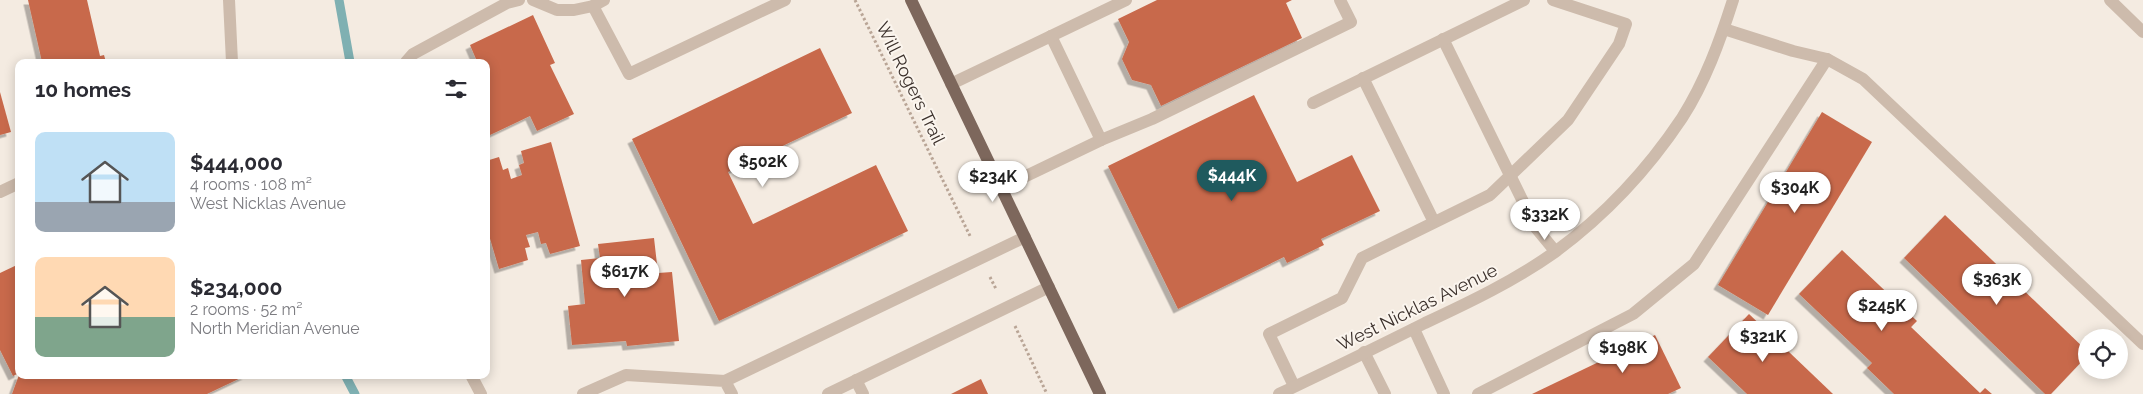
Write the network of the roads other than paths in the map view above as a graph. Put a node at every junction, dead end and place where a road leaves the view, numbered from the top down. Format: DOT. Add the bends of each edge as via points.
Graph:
graph roads {
  1 [pos="229,0"];
  2 [pos="519,0"];
  3 [pos="533,0"];
  4 [pos="785,0"];
  5 [pos="911,0"];
  6 [pos="1126,0"];
  7 [pos="1340,0"];
  8 [pos="1524,0"];
  9 [pos="1553,0"];
  10 [pos="1733,0"];
  11 [pos="2110,0"];
  12 [pos="598,3"];
  13 [pos="1724,29"];
  14 [pos="2143,32"];
  15 [pos="1051,36"];
  16 [pos="1443,39"];
  17 [pos="232,59"];
  18 [pos="409,59"];
  19 [pos="1827,59"];
  20 [pos="1363,78"];
  21 [pos="951,84"];
  22 [pos="1313,103"];
  23 [pos="1101,140"];
  24 [pos="1511,177"];
  25 [pos="15,185"];
  26 [pos="1001,188"];
  27 [pos="0,192"];
  28 [pos="1434,222"];
  29 [pos="1025,237"];
  30 [pos="1555,251"];
  31 [pos="1049,287"];
  32 [pos="1414,329"];
  33 [pos="2143,344"];
  34 [pos="1364,352"];
  35 [pos="473,379"];
  36 [pos="856,380"];
  37 [pos="725,381"];
  38 [pos="1294,386"];
  39 [pos="1443,393"];
  40 [pos="481,394"];
  41 [pos="583,394"];
  42 [pos="732,394"];
  43 [pos="828,394"];
  44 [pos="863,394"];
  45 [pos="1100,394"];
  46 [pos="1279,394"];
  47 [pos="1385,394"];
  48 [pos="1478,394"];
  1 -- 17 [label="street"];
  2 -- 18 [label="street" via="507,3"];
  3 -- 12 [label="street" via="557,10 574,10"];
  4 -- 12 [label="street" via="629,74"];
  5 -- 21 [label="main road"];
  6 -- 15 [label="street"];
  7 -- 23 [label="street" via="1351,22 1152,119"];
  8 -- 16 [label="street"];
  9 -- 24 [label="street" via="1626,24 1620,44 1568,120"];
  10 -- 13 [label="street, West Nicklas Avenue"];
  11 -- 14 [label="street"];
  13 -- 19 [label="street"];
  13 -- 30 [label="street, West Nicklas Avenue" via="1697,90 1665,142 1610,205"];
  15 -- 21 [label="street"];
  15 -- 23 [label="street"];
  16 -- 20 [label="street"];
  16 -- 24 [label="street"];
  19 -- 33 [label="street" via="1862,79"];
  19 -- 48 [label="street" via="1694,264 1633,314"];
  20 -- 22 [label="street"];
  20 -- 28 [label="street"];
  21 -- 26 [label="main road"];
  23 -- 26 [label="street"];
  24 -- 28 [label="street" via="1490,195"];
  24 -- 30 [label="street" via="1536,228"];
  25 -- 27 [label="street"];
  26 -- 29 [label="main road"];
  28 -- 38 [label="street" via="1362,258 1342,298 1269,334"];
  29 -- 31 [label="main road"];
  29 -- 37 [label="street"];
  30 -- 32 [label="street, West Nicklas Avenue" via="1500,286"];
  31 -- 36 [label="street"];
  31 -- 45 [label="main road"];
  32 -- 34 [label="street, West Nicklas Avenue"];
  32 -- 39 [label="street"];
  34 -- 38 [label="street, West Nicklas Avenue"];
  34 -- 47 [label="street"];
  35 -- 40 [label="street"];
  36 -- 43 [label="street"];
  36 -- 44 [label="street"];
  37 -- 41 [label="street" via="626,375"];
  37 -- 42 [label="street"];
  38 -- 46 [label="street, West Nicklas Avenue"];
}
